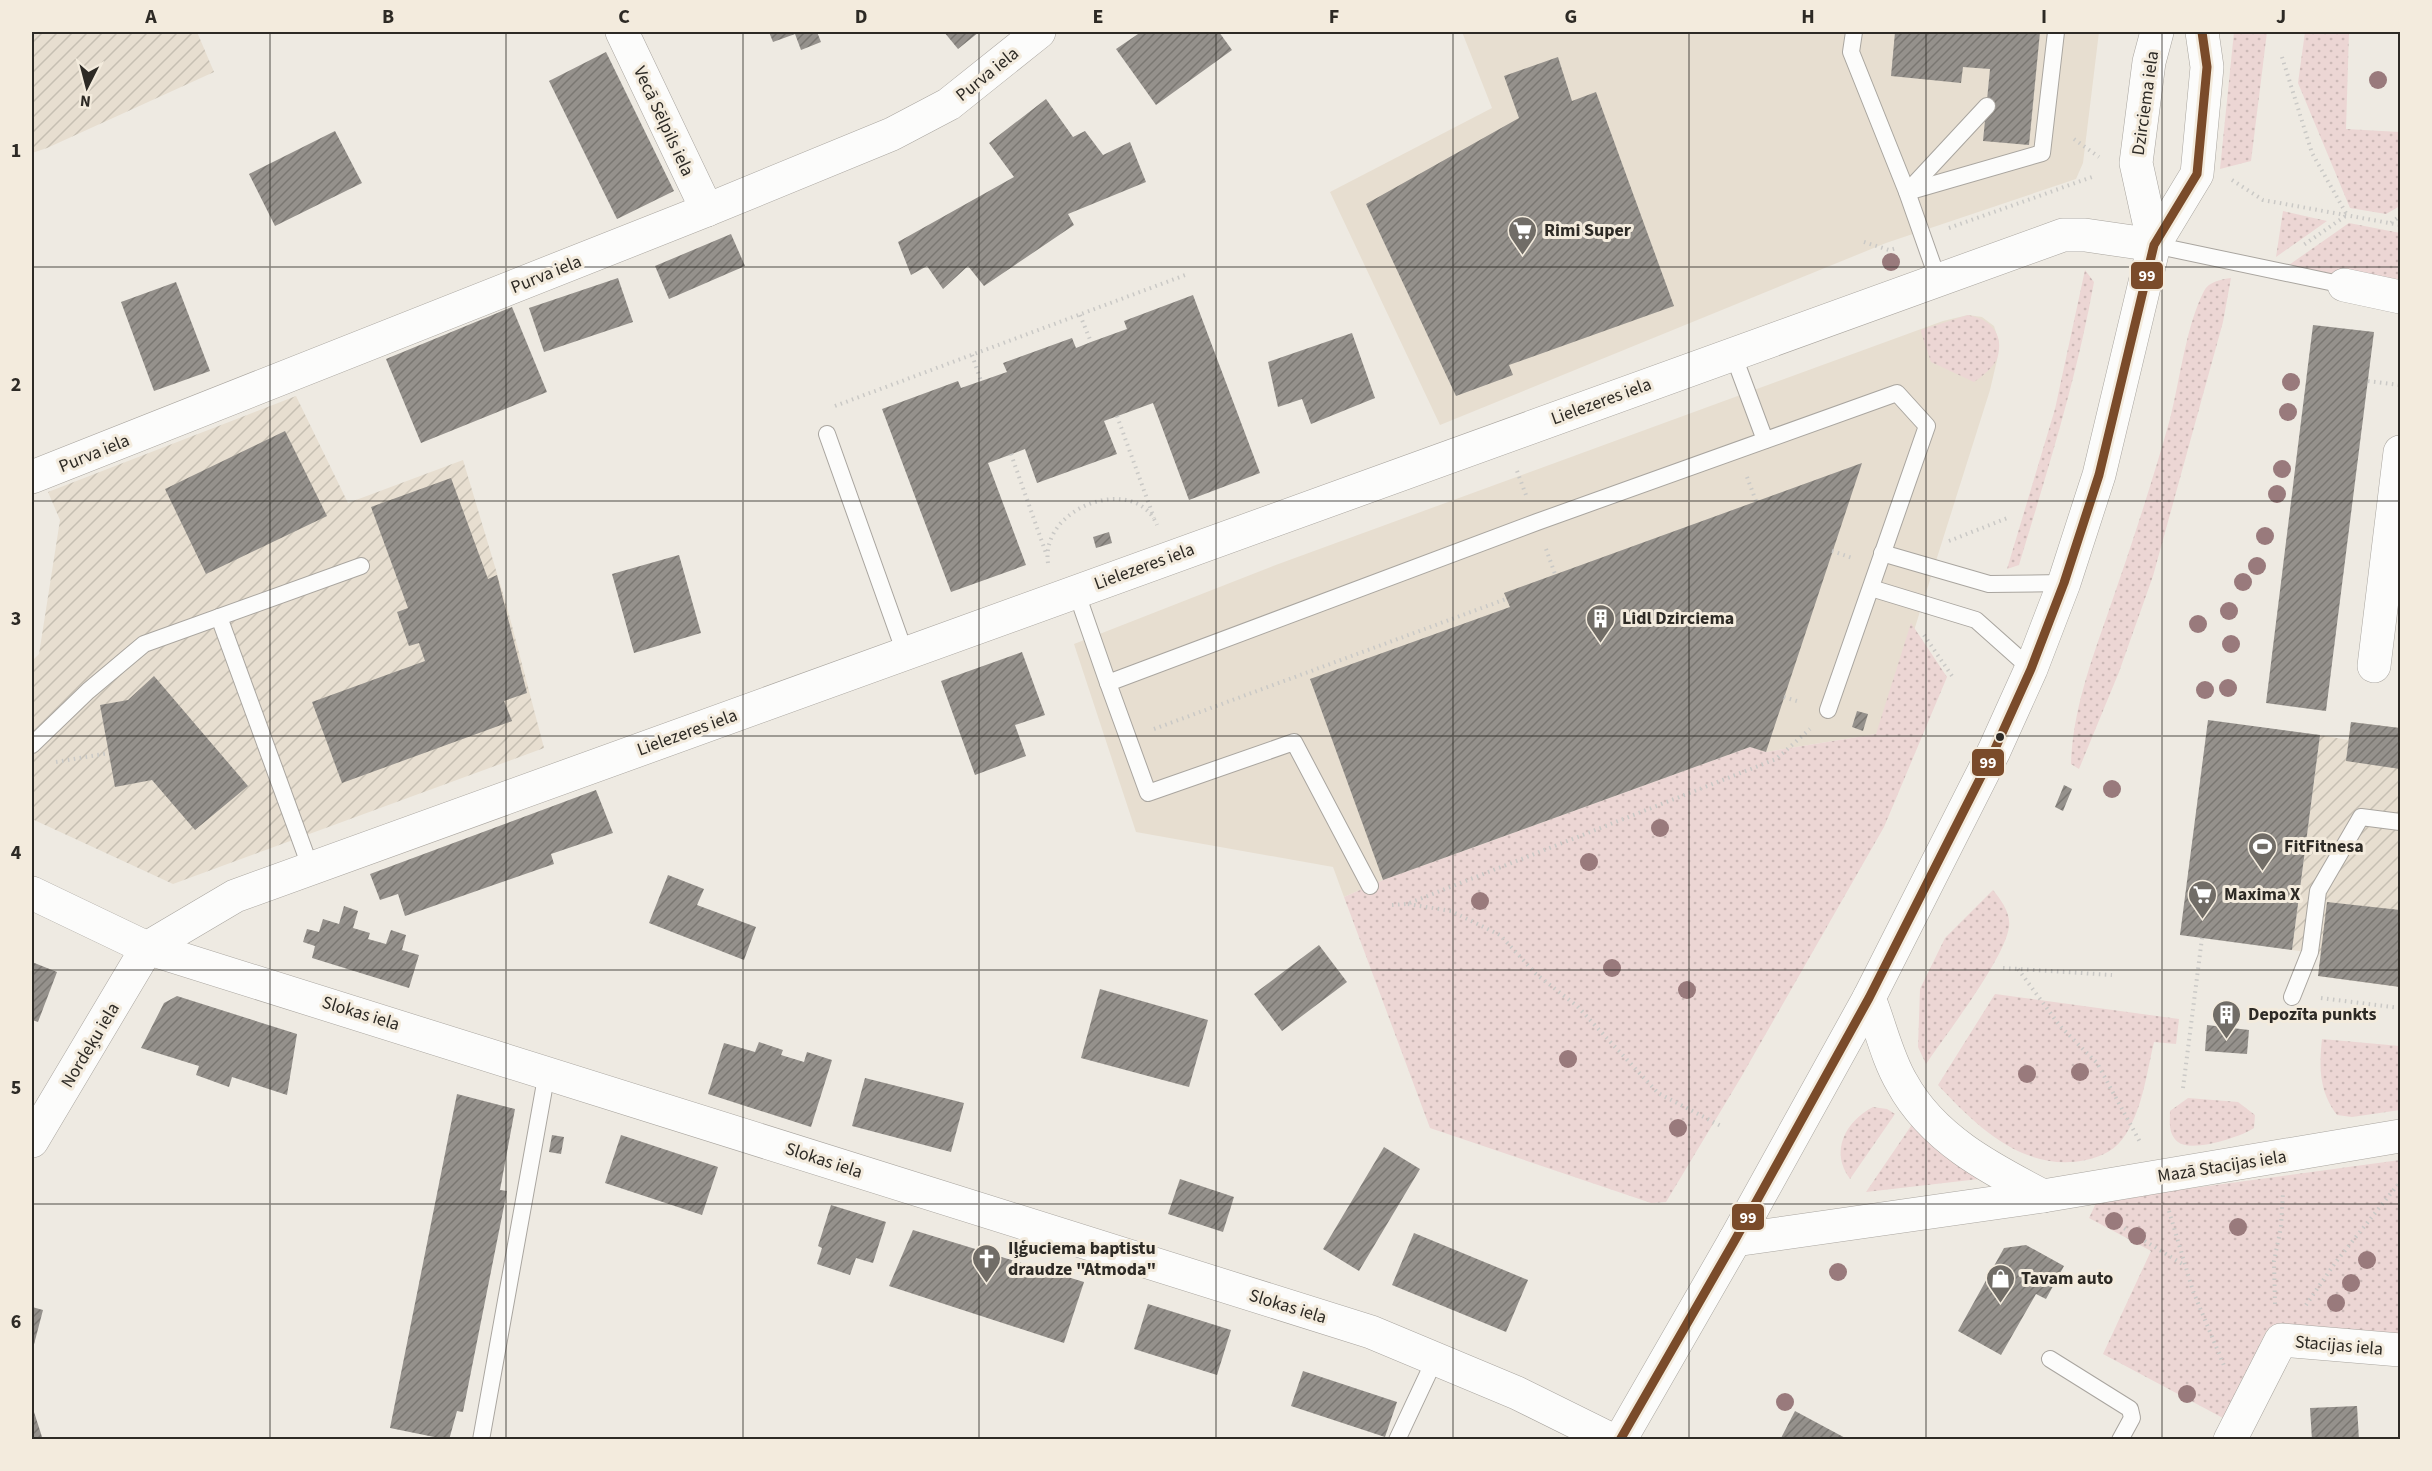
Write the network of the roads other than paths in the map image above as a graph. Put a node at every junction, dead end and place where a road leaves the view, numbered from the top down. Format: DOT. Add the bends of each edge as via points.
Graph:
graph roads {
  1 [pos="622,32"];
  2 [pos="1039,32"];
  3 [pos="1854,32"];
  4 [pos="2056,32"];
  5 [pos="2157,32"];
  6 [pos="2202,32"];
  7 [pos="2054,51"];
  8 [pos="2037,65"];
  9 [pos="1987,106"];
  10 [pos="1907,192"];
  11 [pos="706,210"];
  12 [pos="2154,245"];
  13 [pos="1938,280"];
  14 [pos="2344,285"];
  15 [pos="2400,297"];
  16 [pos="1733,354"];
  17 [pos="827,434"];
  18 [pos="1765,440"];
  19 [pos="2400,452"];
  20 [pos="32,477"];
  21 [pos="1882,553"];
  22 [pos="361,566"];
  23 [pos="2064,583"];
  24 [pos="1871,588"];
  25 [pos="1067,594"];
  26 [pos="219,617"];
  27 [pos="905,653"];
  28 [pos="2374,666"];
  29 [pos="2031,669"];
  30 [pos="1108,683"];
  31 [pos="1828,710"];
  32 [pos="32,745"];
  33 [pos="2400,822"];
  34 [pos="311,869"];
  35 [pos="1370,886"];
  36 [pos="32,893"];
  37 [pos="147,948"];
  38 [pos="2292,997"];
  39 [pos="1869,998"];
  40 [pos="547,1072"];
  41 [pos="2400,1136"];
  42 [pos="32,1141"];
  43 [pos="2043,1196"];
  44 [pos="1735,1240"];
  45 [pos="2400,1350"];
  46 [pos="1436,1359"];
  47 [pos="2050,1359"];
  48 [pos="2237,1426"];
  49 [pos="481,1440"];
  50 [pos="1397,1440"];
  51 [pos="1612,1440"];
  52 [pos="1620,1440"];
  53 [pos="2120,1440"];
  1 -- 11 [label="street, Vecā Sēlpils iela"];
  2 -- 11 [label="street, Purva iela" via="949,104 892,134"];
  3 -- 10 [label="lane" via="1851,52"];
  4 -- 7 [label="lane"];
  5 -- 12 [label="street, Dzirciema iela" via="2149,62 2136,163"];
  6 -- 12 [label="street, Dzirciema iela" via="2207,67 2197,174"];
  7 -- 8 [label="lane"];
  7 -- 10 [label="lane" via="2042,153"];
  9 -- 10 [label="lane"];
  10 -- 13 [label="lane"];
  11 -- 20 [label="street, Purva iela"];
  12 -- 13 [label="street, Lielezeres iela" via="2063,235"];
  12 -- 14 [label="lane"];
  12 -- 23 [label="street, Dzirciema iela" via="2098,475"];
  13 -- 16 [label="street, Lielezeres iela"];
  14 -- 15 [label="street"];
  16 -- 18 [label="lane"];
  16 -- 25 [label="street, Lielezeres iela"];
  17 -- 27 [label="lane"];
  18 -- 21 [label="lane" via="1897,393 1927,426"];
  18 -- 30 [label="lane"];
  19 -- 28 [label="street"];
  21 -- 23 [label="lane" via="1989,584"];
  21 -- 24 [label="lane"];
  22 -- 26 [label="lane"];
  23 -- 29 [label="street, Dzirciema iela"];
  24 -- 29 [label="lane" via="1976,620"];
  24 -- 31 [label="lane"];
  25 -- 27 [label="street, Lielezeres iela"];
  25 -- 30 [label="lane"];
  26 -- 32 [label="lane" via="144,644"];
  26 -- 34 [label="lane"];
  27 -- 34 [label="street, Lielezeres iela"];
  29 -- 39 [label="street, Dzirciema iela" via="1994,751"];
  30 -- 35 [label="lane" via="1148,794 1294,742"];
  33 -- 38 [label="lane" via="2361,818 2318,891 2310,952"];
  34 -- 37 [label="street, Lielezeres iela" via="235,896"];
  36 -- 37 [label="street, Slokas iela"];
  37 -- 40 [label="street, Slokas iela"];
  37 -- 42 [label="street, Nordeķu iela"];
  39 -- 43 [label="street" via="1901,1082 1916,1104 1964,1149 1993,1170"];
  39 -- 44 [label="street, Dzirciema iela"];
  40 -- 46 [label="street, Slokas iela" via="1371,1332"];
  40 -- 49 [label="lane"];
  41 -- 43 [label="street, Mazā Stacijas iela"];
  43 -- 44 [label="street, Mazā Stacijas iela"];
  44 -- 52 [label="street, Dzirciema iela"];
  45 -- 48 [label="street, Stacijas iela" via="2281,1340"];
  46 -- 50 [label="lane"];
  46 -- 51 [label="street, Slokas iela"];
  47 -- 53 [label="lane" via="2130,1409 2132,1418"];
}
